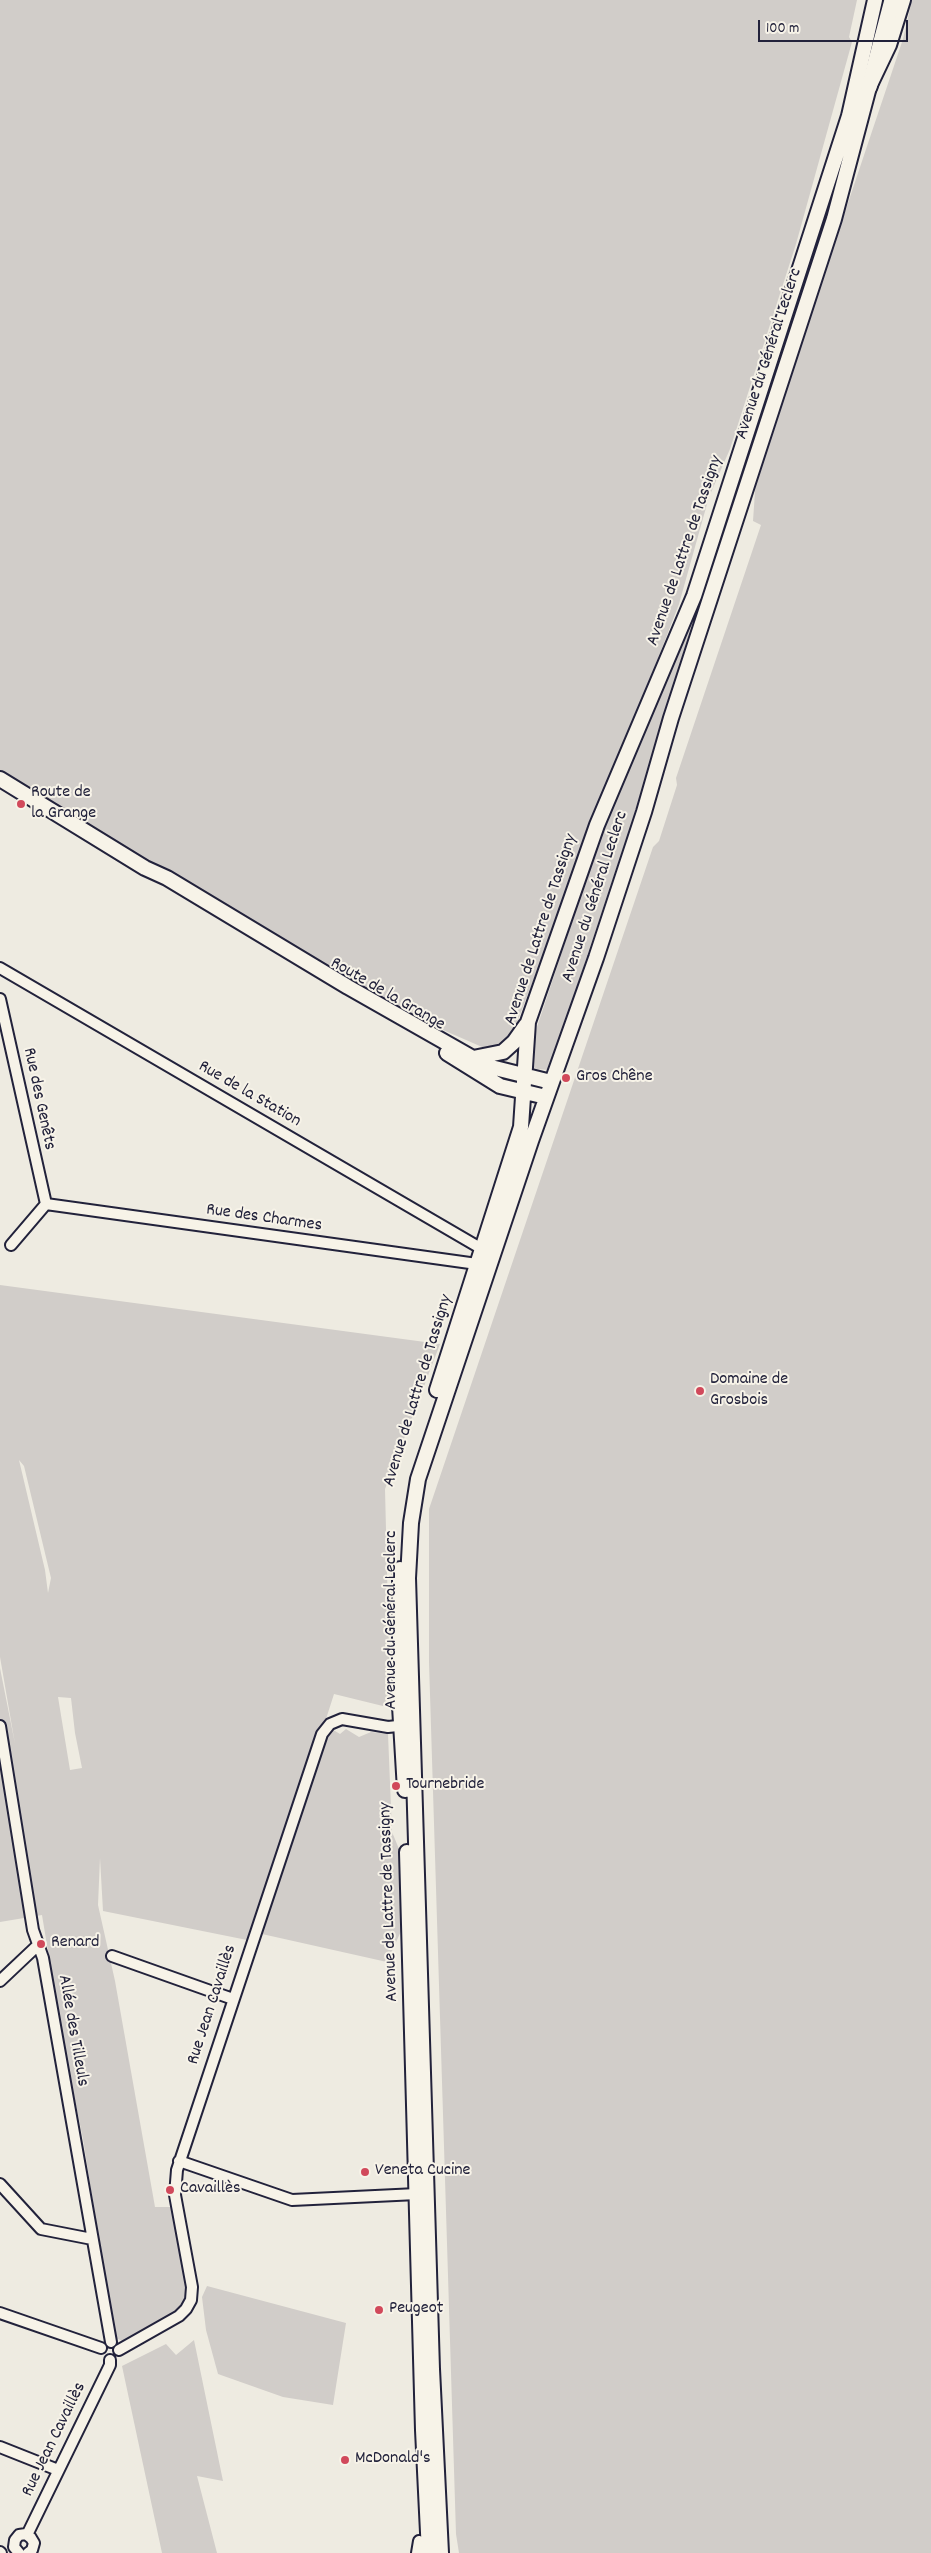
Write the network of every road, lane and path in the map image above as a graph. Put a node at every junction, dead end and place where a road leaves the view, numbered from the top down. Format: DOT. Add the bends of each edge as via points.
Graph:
graph roads {
  1 [pos="875,0"];
  2 [pos="892,0"];
  3 [pos="903,0"];
  4 [pos="869,87"];
  5 [pos="783,324"];
  6 [pos="0,779"];
  7 [pos="0,789"];
  8 [pos="0,968"];
  9 [pos="0,999"];
  10 [pos="528,1022"];
  11 [pos="471,1063"];
  12 [pos="523,1076"];
  13 [pos="551,1082"];
  14 [pos="500,1086"];
  15 [pos="523,1093"];
  16 [pos="546,1098"];
  17 [pos="523,1116"];
  18 [pos="46,1204"];
  19 [pos="11,1245"];
  20 [pos="482,1249"];
  21 [pos="477,1264"];
  22 [pos="407,1725"];
  23 [pos="0,1726"];
  24 [pos="37,1946"];
  25 [pos="112,1956"];
  26 [pos="0,1981"];
  27 [pos="233,1999"];
  28 [pos="179,2161"];
  29 [pos="0,2184"];
  30 [pos="417,2194"];
  31 [pos="92,2240"];
  32 [pos="0,2313"];
  33 [pos="111,2342"];
  34 [pos="102,2348"];
  35 [pos="119,2350"];
  36 [pos="110,2360"];
  37 [pos="0,2447"];
  38 [pos="58,2470"];
  39 [pos="27,2535"];
  40 [pos="419,2541"];
  41 [pos="16,2552"];
  42 [pos="28,2553"];
  43 [pos="417,2553"];
  44 [pos="429,2553"];
  45 [pos="441,2553"];
  1 -- 5 [label="main road, Avenue du Général Leclerc" via="849,116"];
  2 -- 4 [label="highway"];
  3 -- 4 [label="main road, Avenue du Général Leclerc" via="889,44"];
  4 -- 13 [label="main road, Avenue du Général Leclerc" via="834,219 671,718 644,812"];
  5 -- 10 [label="main road, Avenue de Lattre de Tassigny" via="694,596 598,825"];
  6 -- 11 [label="main road, Route de la Grange"];
  7 -- 11 [label="main road, Route de la Grange"];
  8 -- 20 [label="street, Rue de la Station"];
  9 -- 18 [label="street, Rue des Genêts"];
  10 -- 11 [label="main road" via="503,1052"];
  10 -- 12 [label="main road, Avenue de Lattre de Tassigny"];
  11 -- 12 [label="main road, Route de la Grange"];
  11 -- 14 [label="main road, Route de la Grange"];
  12 -- 13 [label="main road, Route de la Grange"];
  12 -- 15 [label="main road, Avenue de Lattre de Tassigny"];
  13 -- 16 [label="main road, Avenue du Général Leclerc"];
  14 -- 15 [label="main road, Route de la Grange"];
  14 -- 17 [label="main road"];
  15 -- 16 [label="main road, Route de la Grange"];
  15 -- 17 [label="main road, Avenue de Lattre de Tassigny"];
  16 -- 22 [label="main road, Avenue du Général Leclerc" via="418,1479 411,1523 408,1578"];
  17 -- 20 [label="main road, Avenue de Lattre de Tassigny" via="515,1152"];
  18 -- 19 [label="street"];
  18 -- 21 [label="street, Rue des Charmes"];
  20 -- 21 [label="main road, Avenue de Lattre de Tassigny"];
  21 -- 22 [label="main road, Avenue de Lattre de Tassigny" via="413,1461 406,1493 399,1598"];
  22 -- 27 [label="street, Rue Jean Cavaillès" via="372,1725 342,1719 330,1724 322,1734"];
  22 -- 30 [label="main road, Avenue de Lattre de Tassigny"];
  22 -- 45 [label="main road"];
  23 -- 24 [label="street, Allée des Tilleuls"];
  24 -- 26 [label="street"];
  24 -- 31 [label="street, Allée des Tilleuls" via="42,1958"];
  25 -- 27 [label="street"];
  27 -- 28 [label="street, Rue Jean Cavaillès"];
  28 -- 30 [label="street" via="292,2200"];
  28 -- 35 [label="street, Rue Jean Cavaillès" via="175,2195 192,2286 190,2300 179,2316"];
  29 -- 31 [label="street" via="41,2229"];
  30 -- 44 [label="main road, Avenue de Lattre de Tassigny"];
  31 -- 33 [label="street, Allée des Tilleuls"];
  32 -- 34 [label="street"];
  33 -- 34 [label="street"];
  33 -- 35 [label="street"];
  34 -- 36 [label="street" via="103,2356"];
  35 -- 36 [label="street" via="118,2356"];
  36 -- 38 [label="street, Rue Jean Cavaillès" via="110,2366"];
  37 -- 38 [label="street"];
  38 -- 39 [label="street, Rue Jean Cavaillès"];
  39 -- 41 [label="street, Rue Jean Cavaillès" via="16,2537"];
  39 -- 42 [label="street" via="34,2543"];
  40 -- 43 [label="street"];
}
